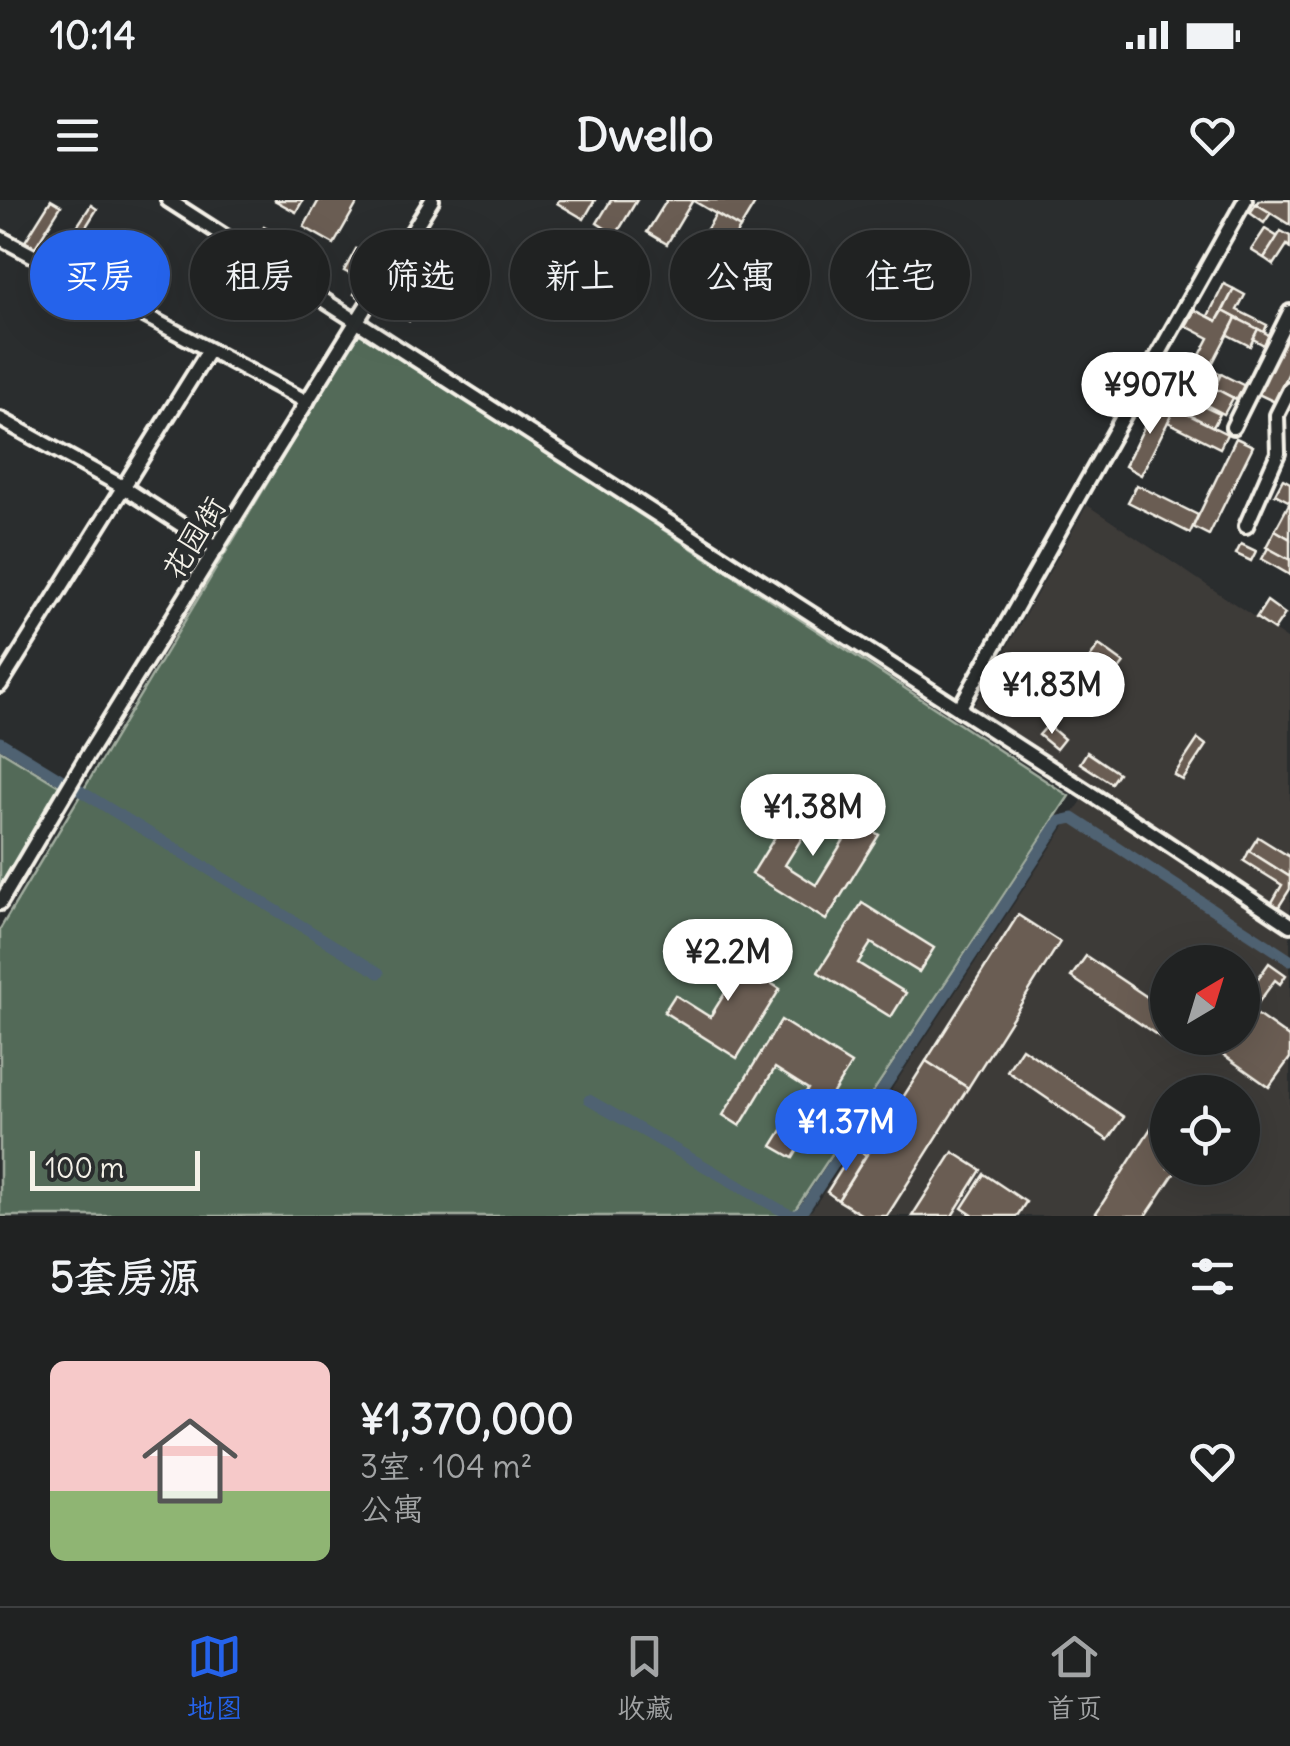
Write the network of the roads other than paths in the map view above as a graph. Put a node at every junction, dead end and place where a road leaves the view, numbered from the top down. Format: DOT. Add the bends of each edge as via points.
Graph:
graph roads {
  1 [pos="168,200"];
  2 [pos="432,200"];
  3 [pos="1245,200"];
  4 [pos="0,238"];
  5 [pos="1290,312"];
  6 [pos="357,322"];
  7 [pos="209,350"];
  8 [pos="1290,388"];
  9 [pos="307,402"];
  10 [pos="0,419"];
  11 [pos="1233,427"];
  12 [pos="124,487"];
  13 [pos="1246,526"];
  14 [pos="217,548"];
  15 [pos="0,684"];
  16 [pos="959,709"];
  17 [pos="0,903"];
  18 [pos="1290,925"];
  1 -- 6 [label="street"];
  2 -- 6 [label="street, 花园街"];
  3 -- 16 [label="street"];
  4 -- 7 [label="street"];
  5 -- 11 [label="street"];
  6 -- 9 [label="street, 花园街"];
  6 -- 16 [label="street"];
  7 -- 9 [label="street"];
  7 -- 12 [label="street"];
  8 -- 13 [label="street" via="1277,416 1278,453"];
  9 -- 14 [label="street, 花园街"];
  10 -- 12 [label="street"];
  12 -- 14 [label="street"];
  12 -- 15 [label="street"];
  14 -- 17 [label="street, 花园街"];
  16 -- 18 [label="street"];
}
